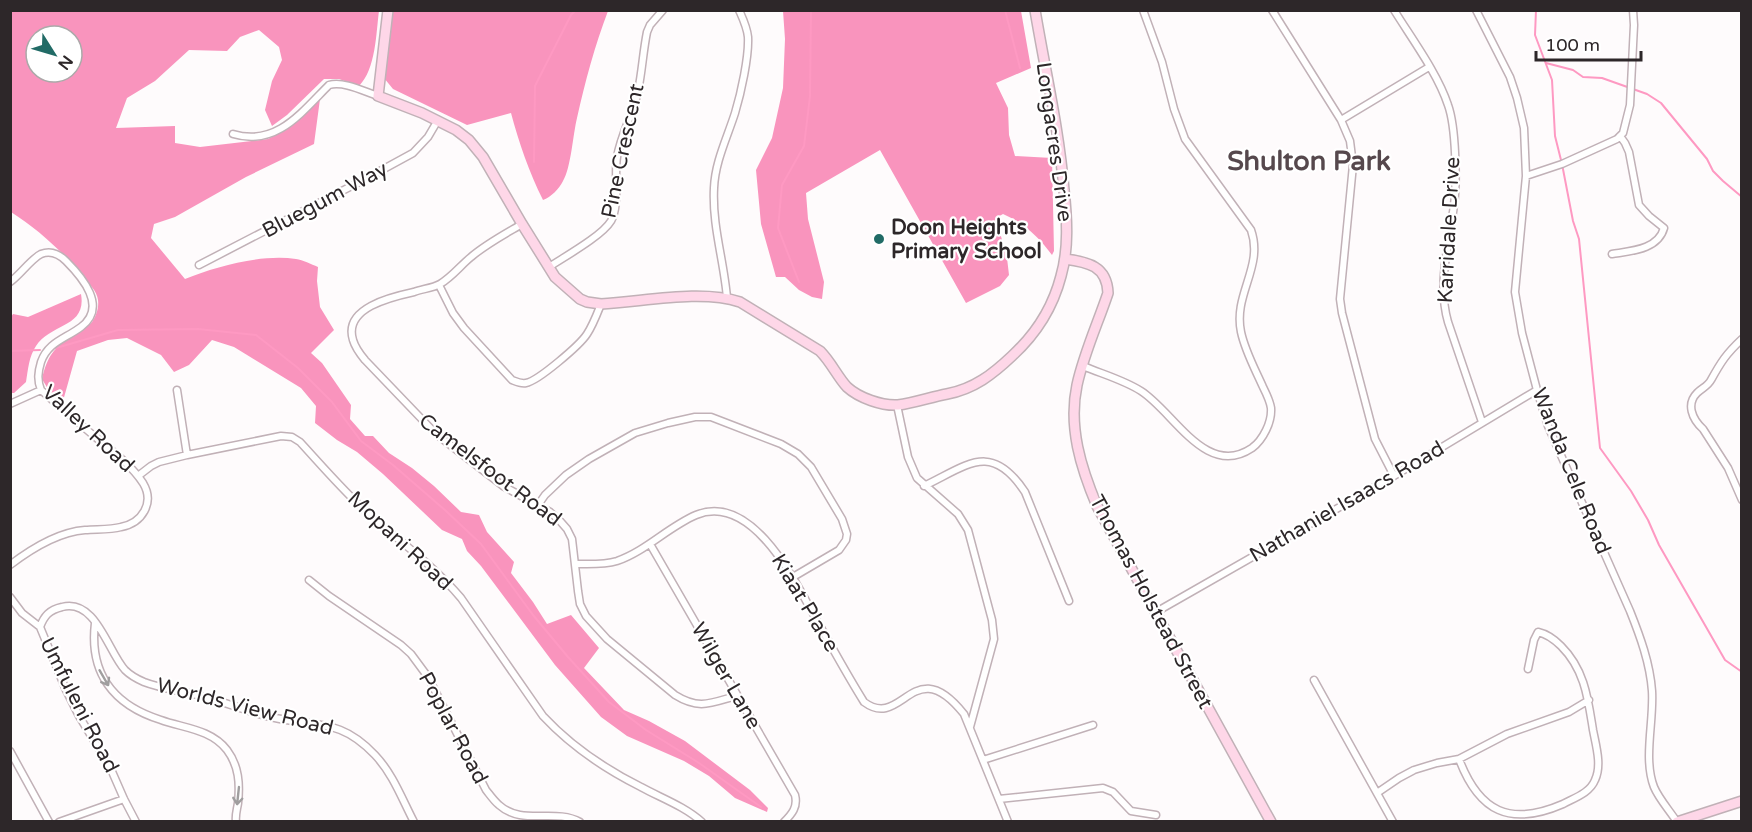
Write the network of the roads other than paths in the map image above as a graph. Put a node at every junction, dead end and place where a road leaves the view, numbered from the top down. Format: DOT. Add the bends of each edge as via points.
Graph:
graph roads {
  1 [pos="388,10"];
  2 [pos="663,10"];
  3 [pos="739,10"];
  4 [pos="1035,10"];
  5 [pos="1143,10"];
  6 [pos="1272,10"];
  7 [pos="1394,10"];
  8 [pos="1476,10"];
  9 [pos="1633,10"];
  10 [pos="1429,67"];
  11 [pos="378,96"];
  12 [pos="438,120"];
  13 [pos="1341,120"];
  14 [pos="233,134"];
  15 [pos="1620,136"];
  16 [pos="1526,176"];
  17 [pos="522,224"];
  18 [pos="1611,254"];
  19 [pos="1065,259"];
  20 [pos="199,265"];
  21 [pos="549,267"];
  22 [pos="10,282"];
  23 [pos="439,285"];
  24 [pos="727,298"];
  25 [pos="601,304"];
  26 [pos="1742,339"];
  27 [pos="1083,366"];
  28 [pos="41,390"];
  29 [pos="177,390"];
  30 [pos="1537,390"];
  31 [pos="10,404"];
  32 [pos="897,405"];
  33 [pos="1482,422"];
  34 [pos="188,455"];
  35 [pos="138,476"];
  36 [pos="1394,476"];
  37 [pos="924,486"];
  38 [pos="1742,500"];
  39 [pos="538,505"];
  40 [pos="650,544"];
  41 [pos="576,564"];
  42 [pos="10,565"];
  43 [pos="793,577"];
  44 [pos="309,580"];
  45 [pos="10,597"];
  46 [pos="1069,601"];
  47 [pos="1156,612"];
  48 [pos="96,622"];
  49 [pos="40,627"];
  50 [pos="1528,669"];
  51 [pos="1314,680"];
  52 [pos="736,696"];
  53 [pos="1589,700"];
  54 [pos="1093,725"];
  55 [pos="970,728"];
  56 [pos="10,751"];
  57 [pos="1459,759"];
  58 [pos="983,760"];
  59 [pos="1377,793"];
  60 [pos="999,798"];
  61 [pos="124,799"];
  62 [pos="1742,801"];
  63 [pos="1156,815"];
  64 [pos="49,822"];
  65 [pos="59,822"];
  66 [pos="136,822"];
  67 [pos="236,822"];
  68 [pos="414,822"];
  69 [pos="580,822"];
  70 [pos="702,822"];
  71 [pos="784,822"];
  72 [pos="1008,822"];
  73 [pos="1271,822"];
  74 [pos="1393,822"];
  75 [pos="1677,822"];
  1 -- 11 [label="street"];
  2 -- 21 [label="street, Pine Crescent" via="647,32 638,90 617,158 612,219"];
  3 -- 24 [label="street" via="748,36 745,65 714,189 714,215"];
  4 -- 19 [label="street, Longacres Drive" via="1062,166"];
  5 -- 27 [label="street" via="1185,139 1254,238 1254,261 1239,318 1244,343 1271,408 1269,422 1256,446 1244,453 1220,456 1196,444 1143,392"];
  6 -- 13 [label="street"];
  7 -- 10 [label="street, Karridale Drive"];
  8 -- 16 [label="street, Wanda Cele Road" via="1500,53 1517,98 1524,128"];
  9 -- 15 [label="street" via="1630,105"];
  10 -- 13 [label="street"];
  10 -- 33 [label="street, Karridale Drive" via="1445,95 1452,124 1454,202 1442,292 1444,310"];
  11 -- 12 [label="street, Longacres Drive"];
  11 -- 14 [label="street, Longacres Drive" via="336,83 274,133 245,138"];
  12 -- 17 [label="street, Longacres Drive" via="469,140 483,157"];
  12 -- 20 [label="street, Bluegum Way" via="413,153"];
  13 -- 36 [label="street" via="1350,141 1353,165 1341,313 1375,439"];
  15 -- 16 [label="street" via="1562,164"];
  15 -- 18 [label="street" via="1629,152 1640,205 1664,228 1661,236 1644,248"];
  16 -- 30 [label="street, Wanda Cele Road" via="1515,292"];
  17 -- 21 [label="street, Longacres Drive"];
  17 -- 23 [label="street, Camelsfoot Road" via="484,247"];
  19 -- 27 [label="street, Thomas Holstead Street" via="1096,268 1107,282 1108,292"];
  19 -- 32 [label="street, Longacres Drive" via="1046,315 1025,344 1005,362 975,385"];
  21 -- 25 [label="street, Longacres Drive" via="568,290 587,302"];
  22 -- 28 [label="street, Valley Road" via="42,254 56,253 68,262 93,300 87,322 56,341 43,357 38,378"];
  23 -- 25 [label="street" via="464,328 519,383 535,378 580,344"];
  23 -- 39 [label="street, Camelsfoot Road" via="364,310 351,329 356,348 436,434 503,486"];
  24 -- 25 [label="street, Longacres Drive"];
  24 -- 32 [label="street, Longacres Drive" via="751,308 820,351 848,388 862,397"];
  26 -- 38 [label="street" via="1690,405 1693,416 1728,468"];
  27 -- 47 [label="street, Thomas Holstead Street" via="1074,405 1076,443 1082,464 1097,506"];
  28 -- 31 [label="street"];
  28 -- 35 [label="street, Valley Road"];
  29 -- 34 [label="street"];
  30 -- 33 [label="street, Nathaniel Isaacs Road"];
  30 -- 75 [label="street, Wanda Cele Road" via="1548,426 1639,635 1652,690 1651,776 1655,790"];
  32 -- 37 [label="street" via="908,457"];
  33 -- 36 [label="street, Nathaniel Isaacs Road"];
  34 -- 35 [label="street, Mopani Road" via="151,466"];
  34 -- 70 [label="street, Mopani Road" via="281,436 300,442 359,505 448,582 554,728 614,772"];
  35 -- 42 [label="street, Valley Road" via="148,501 137,521 118,528 68,533"];
  36 -- 47 [label="street, Nathaniel Isaacs Road"];
  37 -- 46 [label="street" via="980,462 998,464 1007,470 1025,492"];
  37 -- 55 [label="street" via="958,514 968,530 994,630"];
  39 -- 41 [label="street, Camelsfoot Road" via="567,529"];
  39 -- 43 [label="street" via="566,475 635,433 686,419 711,417 798,454 811,467 842,519 847,534 839,550"];
  40 -- 41 [label="street, Kiaat Place" via="604,564"];
  40 -- 43 [label="street, Kiaat Place" via="693,516 709,510 722,512 764,537"];
  40 -- 52 [label="street, Wilger Lane"];
  41 -- 52 [label="street, Camelsfoot Road" via="580,604 607,639 686,702 706,705"];
  43 -- 55 [label="street, Kiaat Place" via="864,702 887,709 920,690 934,688 952,700"];
  44 -- 69 [label="street, Poplar Road" via="411,654 428,677 486,790 500,806 527,816 568,816"];
  45 -- 49 [label="street, Umfuleni Road"];
  47 -- 73 [label="street, Thomas Holstead Street"];
  48 -- 49 [label="street, Worlds View Road" via="86,612 65,606 52,610"];
  48 -- 67 [label="street, one-way" via="94,653 99,672 111,690 132,707 201,732 227,750 239,778"];
  48 -- 68 [label="street, Worlds View Road" via="123,668 145,682 274,718 325,725 350,734 384,765"];
  49 -- 61 [label="street, Umfuleni Road" via="66,690"];
  50 -- 53 [label="street" via="1536,635 1542,633 1559,644 1575,663"];
  51 -- 59 [label="street"];
  52 -- 71 [label="street, Wilger Lane" via="795,795 794,810"];
  53 -- 57 [label="street"];
  53 -- 57 [label="street" via="1598,770 1594,783 1579,796 1557,806 1535,814 1505,813 1478,793"];
  54 -- 58 [label="street"];
  55 -- 58 [label="street"];
  56 -- 64 [label="street"];
  57 -- 59 [label="street" via="1414,770"];
  58 -- 60 [label="street"];
  59 -- 74 [label="street"];
  60 -- 63 [label="street" via="1103,788 1113,792 1131,811"];
  60 -- 72 [label="street"];
  61 -- 65 [label="street"];
  61 -- 66 [label="street, Umfuleni Road"];
  62 -- 75 [label="street, Wanda Cele Road"];
}
